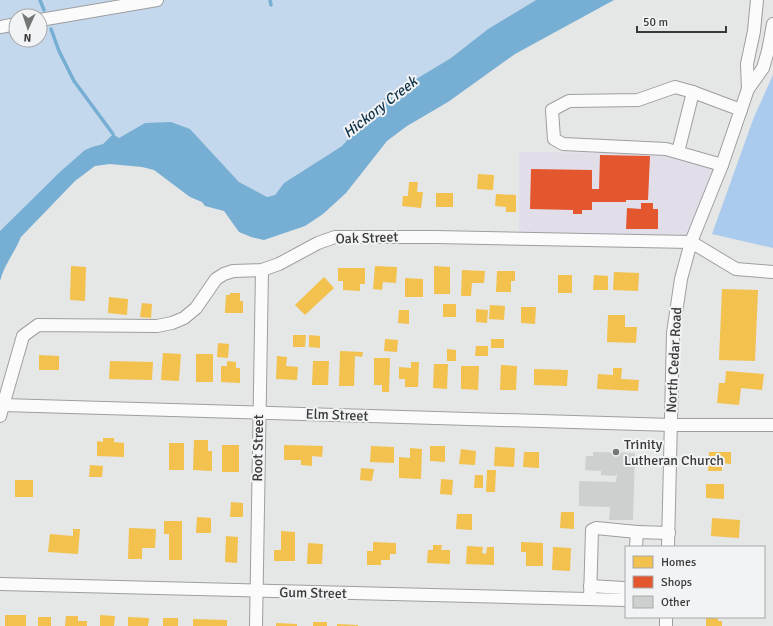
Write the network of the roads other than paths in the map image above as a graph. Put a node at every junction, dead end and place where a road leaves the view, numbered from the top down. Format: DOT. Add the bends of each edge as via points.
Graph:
graph roads {
  1 [pos="157,0"];
  2 [pos="756,0"];
  3 [pos="48,19"];
  4 [pos="772,30"];
  5 [pos="748,89"];
  6 [pos="693,92"];
  7 [pos="741,110"];
  8 [pos="678,152"];
  9 [pos="722,165"];
  10 [pos="691,242"];
  11 [pos="262,270"];
  12 [pos="773,272"];
  13 [pos="1,410"];
  14 [pos="259,413"];
  15 [pos="672,425"];
  16 [pos="773,425"];
  17 [pos="637,532"];
  18 [pos="668,533"];
  19 [pos="636,546"];
  20 [pos="668,546"];
  21 [pos="0,584"];
  22 [pos="590,586"];
  23 [pos="256,591"];
  24 [pos="624,594"];
  25 [pos="590,599"];
  26 [pos="256,626"];
  1 -- 3 [label="street"];
  2 -- 5 [label="street, North Cedar Road" via="754,31 747,64"];
  4 -- 5 [label="street, North Cedar Road" via="763,68"];
  5 -- 7 [label="street, North Cedar Road"];
  6 -- 7 [label="street"];
  6 -- 8 [label="street"];
  6 -- 8 [label="street" via="675,87 638,100 569,101 552,110 554,138 563,144 666,149"];
  7 -- 9 [label="street, North Cedar Road"];
  8 -- 9 [label="street"];
  9 -- 10 [label="street, North Cedar Road"];
  10 -- 11 [label="street, Oak Street" via="435,236 335,237"];
  10 -- 12 [label="street" via="736,269"];
  10 -- 15 [label="street, North Cedar Road" via="675,312"];
  11 -- 13 [label="street, Oak Street" via="224,274 216,279 196,308 184,318 172,323 157,326 38,325 23,336"];
  11 -- 14 [label="street, Root Street"];
  13 -- 14 [label="street, Elm Street"];
  14 -- 15 [label="street, Elm Street"];
  14 -- 23 [label="street, Root Street"];
  15 -- 16 [label="street, Elm Street"];
  15 -- 18 [label="street, North Cedar Road"];
  17 -- 18 [label="street"];
  17 -- 19 [label="street"];
  17 -- 22 [label="street" via="596,528 592,530"];
  18 -- 20 [label="street, North Cedar Road"];
  21 -- 23 [label="street, Gum Street"];
  22 -- 24 [label="street"];
  22 -- 25 [label="street"];
  23 -- 25 [label="street, Gum Street"];
  23 -- 26 [label="street, Root Street"];
  24 -- 25 [label="street, Gum Street"];
}
